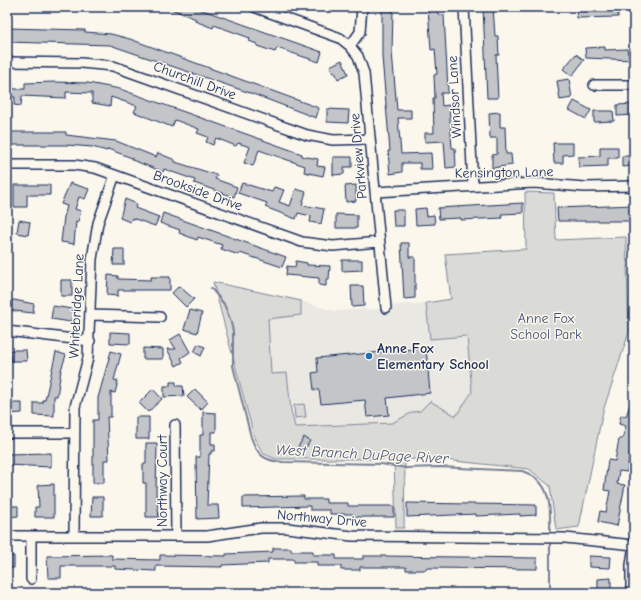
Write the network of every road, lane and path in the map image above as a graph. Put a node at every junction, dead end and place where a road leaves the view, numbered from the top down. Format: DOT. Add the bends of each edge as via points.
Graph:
graph roads {
  1 [pos="254,7"];
  2 [pos="362,7"];
  3 [pos="464,7"];
  4 [pos="350,46"];
  5 [pos="7,62"];
  6 [pos="594,85"];
  7 [pos="634,85"];
  8 [pos="370,139"];
  9 [pos="7,165"];
  10 [pos="115,175"];
  11 [pos="473,186"];
  12 [pos="634,186"];
  13 [pos="375,192"];
  14 [pos="379,242"];
  15 [pos="386,308"];
  16 [pos="90,315"];
  17 [pos="160,317"];
  18 [pos="7,331"];
  19 [pos="90,341"];
  20 [pos="175,425"];
  21 [pos="7,433"];
  22 [pos="74,433"];
  23 [pos="7,536"];
  24 [pos="31,536"];
  25 [pos="74,536"];
  26 [pos="176,536"];
  27 [pos="634,545"];
  28 [pos="31,579"];
  29 [pos="631,593"];
  1 -- 4 [label="street" via="340,38"];
  2 -- 4 [label="street" via="360,32"];
  3 -- 11 [label="street, Windsor Lane"];
  4 -- 8 [label="street, Parkview Drive" via="363,67"];
  5 -- 8 [label="street, Churchill Drive" via="81,62 113,66 307,135 333,140"];
  6 -- 7 [label="street"];
  8 -- 13 [label="street, Parkview Drive"];
  9 -- 10 [label="street, Brookside Drive" via="82,166"];
  10 -- 14 [label="street, Brookside Drive" via="302,242 333,246"];
  10 -- 16 [label="street, Whitebridge Lane" via="95,239"];
  11 -- 12 [label="street, Kensington Lane" via="539,183 589,188"];
  11 -- 13 [label="street, Kensington Lane"];
  13 -- 14 [label="street, Parkview Drive"];
  14 -- 15 [label="street, Parkview Drive"];
  16 -- 17 [label="street"];
  16 -- 19 [label="street, Whitebridge Lane"];
  18 -- 19 [label="street"];
  19 -- 22 [label="street, Whitebridge Lane" via="88,358 76,399"];
  20 -- 26 [label="street, Northway Court"];
  21 -- 22 [label="street"];
  22 -- 25 [label="street, Whitebridge Lane"];
  23 -- 24 [label="street, Northway Drive"];
  24 -- 25 [label="street, Northway Drive"];
  24 -- 28 [label="street"];
  25 -- 26 [label="street, Northway Drive"];
  26 -- 27 [label="street, Northway Drive" via="207,536 261,528 287,528 352,536 539,537"];
  27 -- 29 [label="street"];
}
